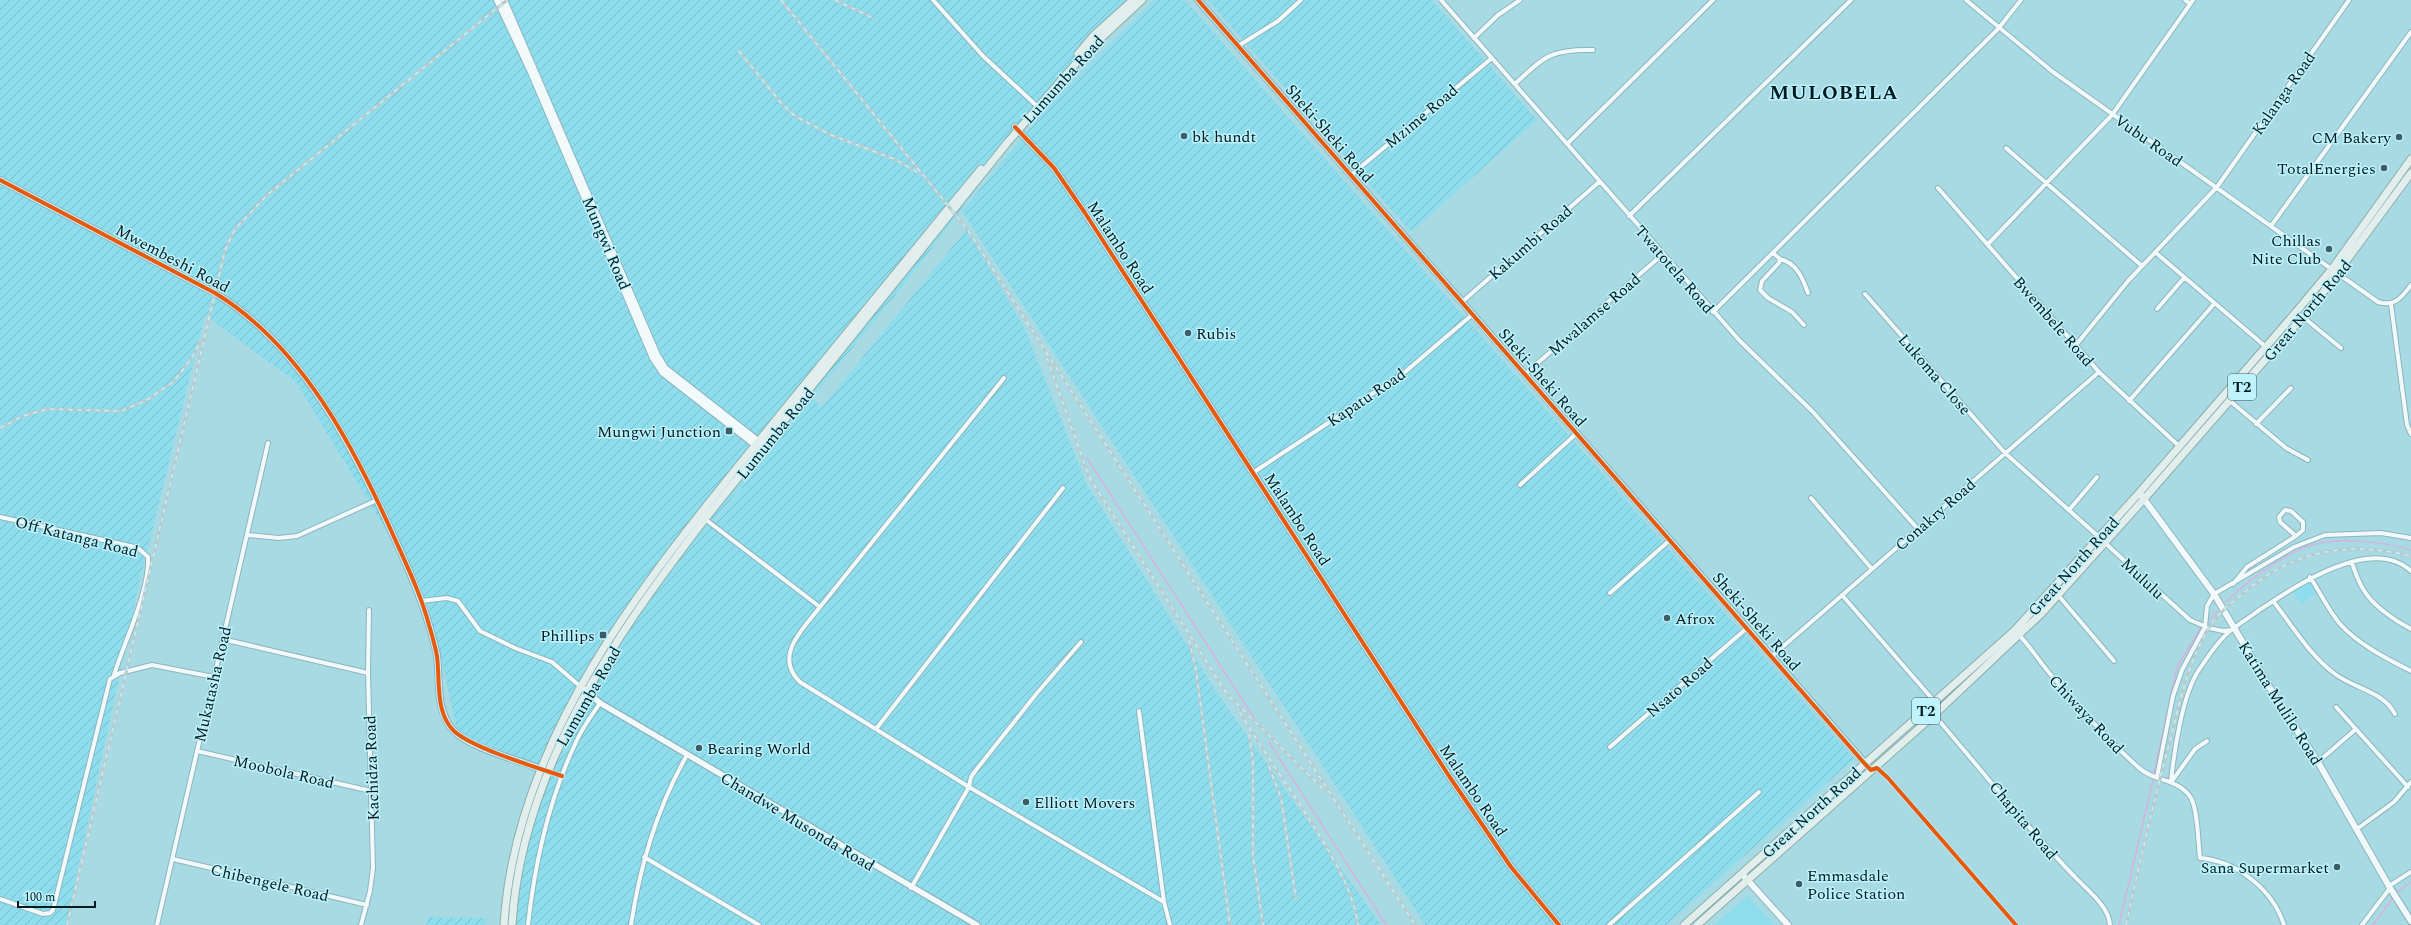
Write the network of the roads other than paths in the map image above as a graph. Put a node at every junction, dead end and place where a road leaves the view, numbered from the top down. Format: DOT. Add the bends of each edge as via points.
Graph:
graph roads {
  1 [pos="497,0"];
  2 [pos="504,0"];
  3 [pos="933,0"];
  4 [pos="1134,0"];
  5 [pos="1142,0"];
  6 [pos="1198,0"];
  7 [pos="1301,0"];
  8 [pos="1441,0"];
  9 [pos="1520,0"];
  10 [pos="1713,0"];
  11 [pos="1851,0"];
  12 [pos="1966,0"];
  13 [pos="2021,0"];
  14 [pos="2186,0"];
  15 [pos="2350,0"];
  16 [pos="2192,2"];
  17 [pos="1998,29"];
  18 [pos="2411,32"];
  19 [pos="1474,38"];
  20 [pos="1238,46"];
  21 [pos="1593,50"];
  22 [pos="1492,58"];
  23 [pos="1515,84"];
  24 [pos="1036,105"];
  25 [pos="2112,115"];
  26 [pos="1017,129"];
  27 [pos="1567,144"];
  28 [pos="2006,148"];
  29 [pos="2411,159"];
  30 [pos="2411,173"];
  31 [pos="1351,175"];
  32 [pos="0,180"];
  33 [pos="1599,182"];
  34 [pos="2047,184"];
  35 [pos="2217,187"];
  36 [pos="1938,188"];
  37 [pos="1629,216"];
  38 [pos="2271,226"];
  39 [pos="1988,244"];
  40 [pos="2155,252"];
  41 [pos="1663,254"];
  42 [pos="1774,254"];
  43 [pos="1780,259"];
  44 [pos="2142,266"];
  45 [pos="2335,271"];
  46 [pos="2184,278"];
  47 [pos="2411,285"];
  48 [pos="1808,293"];
  49 [pos="1865,294"];
  50 [pos="1462,302"];
  51 [pos="2214,304"];
  52 [pos="2391,304"];
  53 [pos="2157,309"];
  54 [pos="1713,312"];
  55 [pos="1473,314"];
  56 [pos="2303,317"];
  57 [pos="1804,325"];
  58 [pos="2076,345"];
  59 [pos="2266,347"];
  60 [pos="2341,348"];
  61 [pos="2099,372"];
  62 [pos="1525,374"];
  63 [pos="1004,378"];
  64 [pos="2291,388"];
  65 [pos="2130,401"];
  66 [pos="2230,401"];
  67 [pos="2256,424"];
  68 [pos="1577,433"];
  69 [pos="2411,434"];
  70 [pos="268,442"];
  71 [pos="760,445"];
  72 [pos="2179,446"];
  73 [pos="2005,453"];
  74 [pos="2308,460"];
  75 [pos="1254,472"];
  76 [pos="2097,477"];
  77 [pos="1520,485"];
  78 [pos="1063,488"];
  79 [pos="2139,493"];
  80 [pos="1811,498"];
  81 [pos="2144,499"];
  82 [pos="377,500"];
  83 [pos="2069,510"];
  84 [pos="0,517"];
  85 [pos="705,519"];
  86 [pos="1918,529"];
  87 [pos="248,535"];
  88 [pos="2296,536"];
  89 [pos="2099,537"];
  90 [pos="2411,538"];
  91 [pos="1670,540"];
  92 [pos="2105,543"];
  93 [pos="2352,563"];
  94 [pos="1872,569"];
  95 [pos="2411,571"];
  96 [pos="2310,577"];
  97 [pos="2233,584"];
  98 [pos="1610,593"];
  99 [pos="2214,594"];
  100 [pos="1842,595"];
  101 [pos="2058,595"];
  102 [pos="421,601"];
  103 [pos="2273,601"];
  104 [pos="820,607"];
  105 [pos="369,610"];
  106 [pos="2205,627"];
  107 [pos="1747,628"];
  108 [pos="2233,629"];
  109 [pos="2411,629"];
  110 [pos="2017,633"];
  111 [pos="222,639"];
  112 [pos="1081,642"];
  113 [pos="1772,656"];
  114 [pos="2114,661"];
  115 [pos="2411,671"];
  116 [pos="368,673"];
  117 [pos="114,675"];
  118 [pos="214,677"];
  119 [pos="584,689"];
  120 [pos="1936,702"];
  121 [pos="600,703"];
  122 [pos="2336,707"];
  123 [pos="1139,711"];
  124 [pos="2395,714"];
  125 [pos="1934,715"];
  126 [pos="876,729"];
  127 [pos="2356,730"];
  128 [pos="2207,741"];
  129 [pos="1610,747"];
  130 [pos="197,750"];
  131 [pos="687,755"];
  132 [pos="2318,762"];
  133 [pos="1865,764"];
  134 [pos="544,770"];
  135 [pos="1871,770"];
  136 [pos="562,776"];
  137 [pos="2157,777"];
  138 [pos="2172,781"];
  139 [pos="2411,782"];
  140 [pos="969,787"];
  141 [pos="2408,787"];
  142 [pos="371,790"];
  143 [pos="1759,792"];
  144 [pos="2357,829"];
  145 [pos="644,857"];
  146 [pos="172,859"];
  147 [pos="2411,872"];
  148 [pos="1742,874"];
  149 [pos="1747,880"];
  150 [pos="911,888"];
  151 [pos="2392,891"];
  152 [pos="0,899"];
  153 [pos="1164,902"];
  154 [pos="367,905"];
  155 [pos="2411,920"];
  156 [pos="157,925"];
  157 [pos="362,925"];
  158 [pos="504,925"];
  159 [pos="512,925"];
  160 [pos="528,925"];
  161 [pos="631,925"];
  162 [pos="759,925"];
  163 [pos="977,925"];
  164 [pos="1170,925"];
  165 [pos="1559,925"];
  166 [pos="1609,925"];
  167 [pos="1684,925"];
  168 [pos="1697,925"];
  169 [pos="1788,925"];
  170 [pos="2016,925"];
  171 [pos="2110,925"];
  172 [pos="2284,925"];
  173 [pos="2362,925"];
  1 -- 71 [label="main road, Mungwi Road" via="654,358 663,373"];
  2 -- 71 [label="main road, Mungwi Road" via="657,355 666,368"];
  3 -- 24 [label="street" via="983,56"];
  4 -- 24 [label="main road, Lumumba Road" via="1094,35"];
  5 -- 24 [label="main road, Lumumba Road" via="1093,44"];
  6 -- 20 [label="street, Sheki-Sheki Road"];
  7 -- 20 [label="street" via="1278,21"];
  8 -- 19 [label="street, Twatotela Road"];
  9 -- 19 [label="street" via="1498,15"];
  10 -- 27 [label="street"];
  11 -- 37 [label="street"];
  12 -- 17 [label="street, Vubu Road"];
  13 -- 17 [label="street"];
  14 -- 16 [label="street"];
  15 -- 35 [label="street, Kalanga Road"];
  16 -- 25 [label="street"];
  17 -- 25 [label="street, Vubu Road"];
  17 -- 42 [label="street"];
  18 -- 38 [label="street"];
  19 -- 22 [label="street, Twatotela Road"];
  20 -- 31 [label="street, Sheki-Sheki Road"];
  21 -- 23 [label="street" via="1552,53"];
  22 -- 23 [label="street, Twatotela Road"];
  22 -- 31 [label="street, Mzime Road"];
  23 -- 27 [label="street, Twatotela Road"];
  24 -- 26 [label="main road, Lumumba Road"];
  25 -- 34 [label="street"];
  25 -- 35 [label="street, Vubu Road"];
  26 -- 71 [label="main road, Lumumba Road"];
  26 -- 75 [label="street, Malambo Road" via="1054,168 1077,201"];
  27 -- 33 [label="street, Twatotela Road"];
  28 -- 34 [label="street"];
  29 -- 45 [label="main road, Great North Road / T2"];
  30 -- 45 [label="main road, Great North Road / T2"];
  31 -- 50 [label="street, Sheki-Sheki Road"];
  32 -- 82 [label="street, Mwembeshi Road" via="215,293 246,313 302,372 342,436"];
  33 -- 37 [label="street, Twatotela Road"];
  33 -- 50 [label="street, Kakumbi Road"];
  34 -- 39 [label="street"];
  34 -- 44 [label="street"];
  35 -- 38 [label="street, Vubu Road"];
  35 -- 40 [label="street, Kalanga Road"];
  36 -- 39 [label="street, Bwembele Road"];
  37 -- 41 [label="street, Twatotela Road"];
  38 -- 45 [label="street, Vubu Road"];
  39 -- 58 [label="street, Bwembele Road"];
  40 -- 44 [label="street, Kalanga Road"];
  40 -- 46 [label="street"];
  41 -- 54 [label="street, Twatotela Road"];
  41 -- 62 [label="street, Mwalamse Road"];
  42 -- 43 [label="street"];
  42 -- 54 [label="street"];
  43 -- 48 [label="street" via="1792,265"];
  43 -- 57 [label="street" via="1762,280 1760,290 1768,298 1792,312"];
  44 -- 58 [label="street, Kalanga Road"];
  45 -- 52 [label="street, Vubu Road" via="2378,302"];
  45 -- 56 [label="main road, Great North Road / T2"];
  45 -- 59 [label="main road, Great North Road / T2"];
  46 -- 51 [label="street"];
  46 -- 53 [label="street"];
  47 -- 52 [label="street" via="2403,296"];
  49 -- 73 [label="street, Lukoma Close"];
  50 -- 55 [label="street, Sheki-Sheki Road"];
  51 -- 59 [label="street"];
  51 -- 65 [label="street"];
  52 -- 69 [label="street" via="2407,425"];
  54 -- 86 [label="street, Twatotela Road" via="1765,368 1813,412"];
  55 -- 62 [label="street, Sheki-Sheki Road"];
  55 -- 75 [label="street, Kapatu Road" via="1405,372"];
  56 -- 60 [label="street"];
  56 -- 66 [label="main road, Great North Road / T2"];
  58 -- 61 [label="street, Bwembele Road"];
  59 -- 72 [label="main road, Great North Road / T2"];
  61 -- 65 [label="street, Bwembele Road"];
  61 -- 73 [label="street, Conakry Road"];
  62 -- 68 [label="street, Sheki-Sheki Road"];
  63 -- 104 [label="street"];
  64 -- 67 [label="street"];
  65 -- 72 [label="street, Bwembele Road"];
  66 -- 67 [label="street"];
  66 -- 81 [label="main road, Great North Road / T2"];
  67 -- 74 [label="street" via="2286,448"];
  68 -- 77 [label="street"];
  68 -- 91 [label="street, Sheki-Sheki Road"];
  70 -- 87 [label="street, Mukatasha Road"];
  71 -- 85 [label="main road, Lumumba Road"];
  71 -- 119 [label="main road, Lumumba Road" via="669,553 615,632"];
  72 -- 79 [label="main road, Great North Road / T2"];
  73 -- 83 [label="street, Lukoma Close"];
  73 -- 86 [label="street, Conakry Road"];
  75 -- 165 [label="street, Malambo Road" via="1449,776 1511,866"];
  76 -- 83 [label="street"];
  78 -- 126 [label="street"];
  79 -- 81 [label="main road, Katima Mulilo Road"];
  79 -- 89 [label="main road, Great North Road / T2"];
  80 -- 94 [label="street"];
  81 -- 92 [label="main road, Great North Road / T2"];
  81 -- 99 [label="main road, Katima Mulilo Road"];
  82 -- 87 [label="street" via="297,536 279,538"];
  82 -- 102 [label="street, Mwembeshi Road"];
  83 -- 89 [label="street, Lukoma Close"];
  84 -- 117 [label="street, Off Katanga Road" via="138,548 148,557 149,566 136,613"];
  85 -- 104 [label="street"];
  85 -- 119 [label="main road, Lumumba Road"];
  86 -- 94 [label="street, Conakry Road"];
  87 -- 111 [label="street, Mukatasha Road"];
  88 -- 88 [label="street" via="2305,526 2291,511 2285,510 2279,517 2280,522"];
  88 -- 97 [label="street" via="2247,568"];
  89 -- 110 [label="main road, Great North Road / T2"];
  90 -- 97 [label="street" via="2381,533 2325,535 2294,547"];
  91 -- 98 [label="street"];
  91 -- 107 [label="street, Sheki-Sheki Road"];
  92 -- 101 [label="main road, Great North Road / T2"];
  92 -- 106 [label="street, Mululu" via="2181,613"];
  93 -- 95 [label="street" via="2384,558 2401,563"];
  93 -- 96 [label="street"];
  93 -- 109 [label="street" via="2368,596 2397,621"];
  94 -- 100 [label="street, Conakry Road"];
  96 -- 103 [label="street"];
  96 -- 115 [label="street" via="2337,620 2345,628 2382,656"];
  97 -- 99 [label="street"];
  99 -- 106 [label="street" via="2206,606"];
  99 -- 108 [label="main road, Katima Mulilo Road"];
  100 -- 113 [label="street, Conakry Road"];
  100 -- 120 [label="street"];
  101 -- 110 [label="main road, Great North Road / T2"];
  101 -- 114 [label="street"];
  102 -- 119 [label="street" via="447,598 458,601 480,630 515,648 552,662"];
  102 -- 134 [label="street, Mwembeshi Road" via="436,654 443,712 453,731 474,743"];
  103 -- 108 [label="street"];
  103 -- 124 [label="street" via="2310,650 2335,674 2380,696 2392,707"];
  104 -- 126 [label="street" via="793,643 788,658 790,668 800,682"];
  105 -- 116 [label="street, Kachidza Road"];
  106 -- 108 [label="street, Mululu" via="2223,631"];
  106 -- 137 [label="street" via="2182,670"];
  107 -- 113 [label="street, Sheki-Sheki Road"];
  107 -- 129 [label="street, Nsato Road"];
  108 -- 132 [label="main road, Katima Mulilo Road"];
  108 -- 138 [label="street" via="2222,639 2203,665 2190,688 2173,757"];
  110 -- 120 [label="main road, Great North Road / T2"];
  110 -- 125 [label="main road, Great North Road / T2"];
  110 -- 137 [label="street, Chiwaya Road" via="2119,750 2140,770"];
  111 -- 116 [label="street"];
  111 -- 118 [label="street, Mukatasha Road"];
  112 -- 140 [label="street" via="1010,725 974,774"];
  113 -- 133 [label="street, Sheki-Sheki Road"];
  116 -- 142 [label="street, Kachidza Road"];
  117 -- 118 [label="street" via="152,665"];
  117 -- 152 [label="street" via="107,684 53,910 43,914"];
  118 -- 130 [label="street, Mukatasha Road"];
  119 -- 121 [label="street, Chandwe Musonda Road"];
  119 -- 134 [label="main road, Lumumba Road" via="566,730"];
  120 -- 133 [label="main road, Great North Road / T2"];
  121 -- 131 [label="street, Chandwe Musonda Road"];
  121 -- 136 [label="street" via="578,739"];
  122 -- 127 [label="street"];
  123 -- 153 [label="street"];
  125 -- 135 [label="main road, Great North Road / T2"];
  125 -- 171 [label="street, Chapita Road" via="2056,858 2100,904 2110,917"];
  126 -- 140 [label="street"];
  127 -- 132 [label="street"];
  127 -- 141 [label="street"];
  128 -- 138 [label="street" via="2195,749"];
  130 -- 142 [label="street, Moobola Road"];
  130 -- 146 [label="street, Mukatasha Road"];
  131 -- 145 [label="street" via="661,809"];
  131 -- 150 [label="street, Chandwe Musonda Road"];
  132 -- 144 [label="main road, Katima Mulilo Road"];
  133 -- 135 [label="street, Sheki-Sheki Road"];
  133 -- 148 [label="main road, Great North Road / T2"];
  134 -- 136 [label="street"];
  134 -- 158 [label="main road, Lumumba Road" via="521,827 506,898"];
  134 -- 159 [label="main road, Lumumba Road" via="516,886"];
  135 -- 149 [label="main road, Great North Road / T2"];
  135 -- 170 [label="street" via="1879,770 1888,778"];
  136 -- 160 [label="street" via="539,853"];
  137 -- 138 [label="street, Chiwaya Road"];
  138 -- 172 [label="street" via="2192,799 2200,858 2229,866 2263,888"];
  139 -- 141 [label="street"];
  140 -- 150 [label="street"];
  140 -- 153 [label="street"];
  141 -- 144 [label="street" via="2394,802"];
  142 -- 154 [label="street, Kachidza Road" via="373,868"];
  143 -- 166 [label="street"];
  144 -- 151 [label="main road, Katima Mulilo Road"];
  145 -- 161 [label="street"];
  145 -- 162 [label="street"];
  146 -- 154 [label="street, Chibengele Road"];
  146 -- 156 [label="street, Mukatasha Road"];
  147 -- 151 [label="street"];
  148 -- 149 [label="main road"];
  148 -- 167 [label="main road, Great North Road / T2"];
  149 -- 168 [label="main road, Great North Road / T2"];
  149 -- 169 [label="main road"];
  150 -- 163 [label="street, Chandwe Musonda Road"];
  151 -- 155 [label="main road, Katima Mulilo Road"];
  151 -- 173 [label="street"];
  153 -- 164 [label="street"];
  154 -- 157 [label="street, Kachidza Road"];
}
